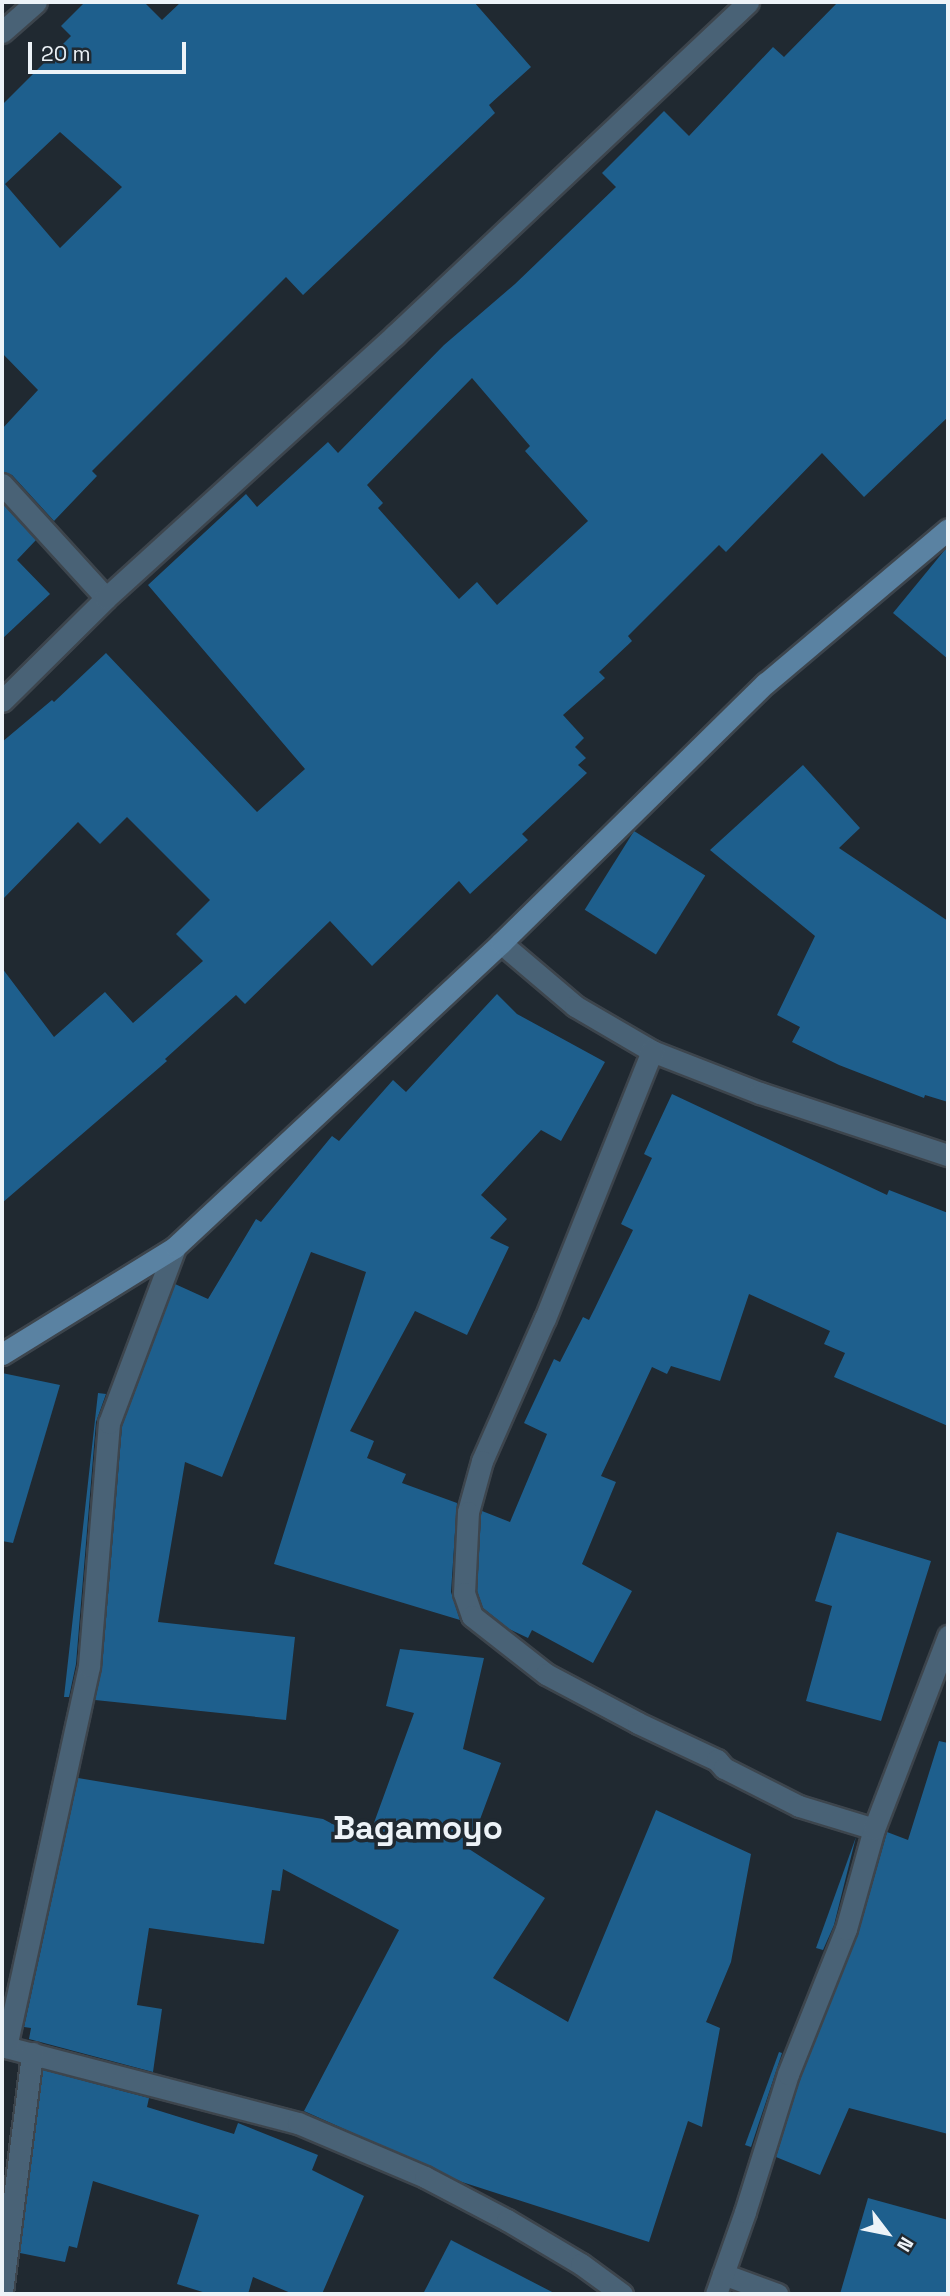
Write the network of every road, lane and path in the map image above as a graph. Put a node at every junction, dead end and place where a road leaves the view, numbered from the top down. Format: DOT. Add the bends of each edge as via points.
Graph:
graph roads {
  1 [pos="36,2"];
  2 [pos="748,2"];
  3 [pos="2,32"];
  4 [pos="2,484"];
  5 [pos="948,529"];
  6 [pos="106,598"];
  7 [pos="2,701"];
  8 [pos="501,943"];
  9 [pos="652,1051"];
  10 [pos="948,1155"];
  11 [pos="175,1247"];
  12 [pos="2,1354"];
  13 [pos="948,1636"];
  14 [pos="874,1829"];
  15 [pos="4,2047"];
  16 [pos="32,2053"];
  17 [pos="720,2284"];
  18 [pos="2,2292"];
  19 [pos="622,2294"];
  20 [pos="778,2294"];
  1 -- 3 [label="street"];
  2 -- 6 [label="street" via="395,335"];
  4 -- 6 [label="street"];
  5 -- 8 [label="main road" via="766,683"];
  6 -- 7 [label="street"];
  8 -- 9 [label="street" via="575,1006"];
  8 -- 11 [label="main road"];
  9 -- 10 [label="street" via="760,1093"];
  9 -- 14 [label="street" via="482,1461 468,1512 464,1592 472,1616 546,1674 799,1806"];
  11 -- 12 [label="main road"];
  11 -- 15 [label="street" via="109,1423 89,1666"];
  13 -- 14 [label="street"];
  14 -- 17 [label="street" via="846,1929 788,2074"];
  15 -- 16 [label="street"];
  16 -- 18 [label="street"];
  16 -- 19 [label="street" via="298,2123 425,2177 507,2220"];
  17 -- 20 [label="street"];
}
